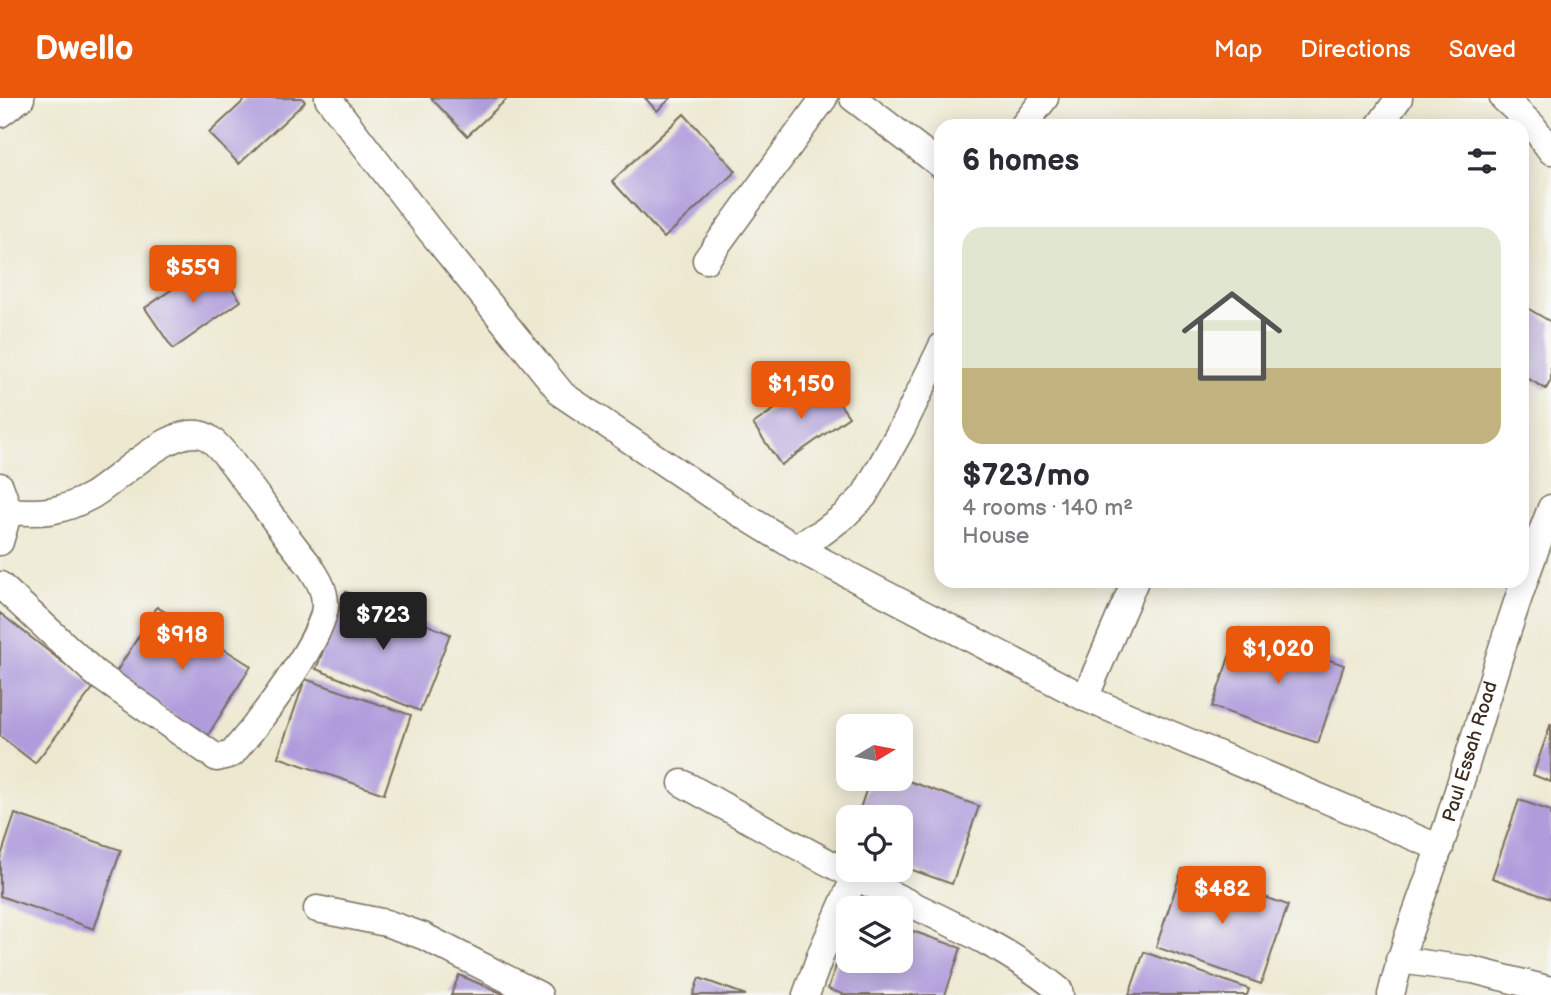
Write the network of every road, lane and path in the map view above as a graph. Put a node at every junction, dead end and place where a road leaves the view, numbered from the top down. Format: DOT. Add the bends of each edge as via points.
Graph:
graph roads {
  1 [pos="21,98"];
  2 [pos="328,98"];
  3 [pos="824,98"];
  4 [pos="853,98"];
  5 [pos="1045,98"];
  6 [pos="1399,98"];
  7 [pos="1503,98"];
  8 [pos="0,114"];
  9 [pos="1028,119"];
  10 [pos="1385,119"];
  11 [pos="1526,119"];
  12 [pos="1529,122"];
  13 [pos="1551,151"];
  14 [pos="934,160"];
  15 [pos="706,260"];
  16 [pos="934,362"];
  17 [pos="0,486"];
  18 [pos="1551,508"];
  19 [pos="9,511"];
  20 [pos="0,542"];
  21 [pos="795,547"];
  22 [pos="1532,569"];
  23 [pos="0,585"];
  24 [pos="1132,588"];
  25 [pos="1526,588"];
  26 [pos="1086,698"];
  27 [pos="682,783"];
  28 [pos="1440,848"];
  29 [pos="836,866"];
  30 [pos="852,882"];
  31 [pos="867,882"];
  32 [pos="317,909"];
  33 [pos="1399,960"];
  34 [pos="1551,990"];
  35 [pos="539,995"];
  36 [pos="806,995"];
  37 [pos="1060,995"];
  38 [pos="1391,995"];
  1 -- 8 [label="street"];
  2 -- 21 [label="street" via="563,395"];
  3 -- 15 [label="street"];
  4 -- 14 [label="street"];
  5 -- 9 [label="street"];
  6 -- 10 [label="street"];
  7 -- 11 [label="street"];
  12 -- 13 [label="street"];
  16 -- 21 [label="street" via="864,496 823,532"];
  17 -- 19 [label="street"];
  18 -- 22 [label="street, Paul Essah Road"];
  19 -- 20 [label="street"];
  19 -- 23 [label="street" via="53,512 92,496 146,453 201,433 229,460 309,565 326,605 317,631 292,673 232,754 217,758 95,673"];
  21 -- 26 [label="street"];
  24 -- 26 [label="street"];
  25 -- 28 [label="street, Paul Essah Road"];
  26 -- 28 [label="street"];
  27 -- 29 [label="street"];
  28 -- 33 [label="street, Paul Essah Road"];
  30 -- 36 [label="street"];
  31 -- 37 [label="street" via="1036,972"];
  32 -- 35 [label="street" via="423,936"];
  33 -- 34 [label="street" via="1473,970"];
  33 -- 38 [label="street, Paul Essah Road"];
}
